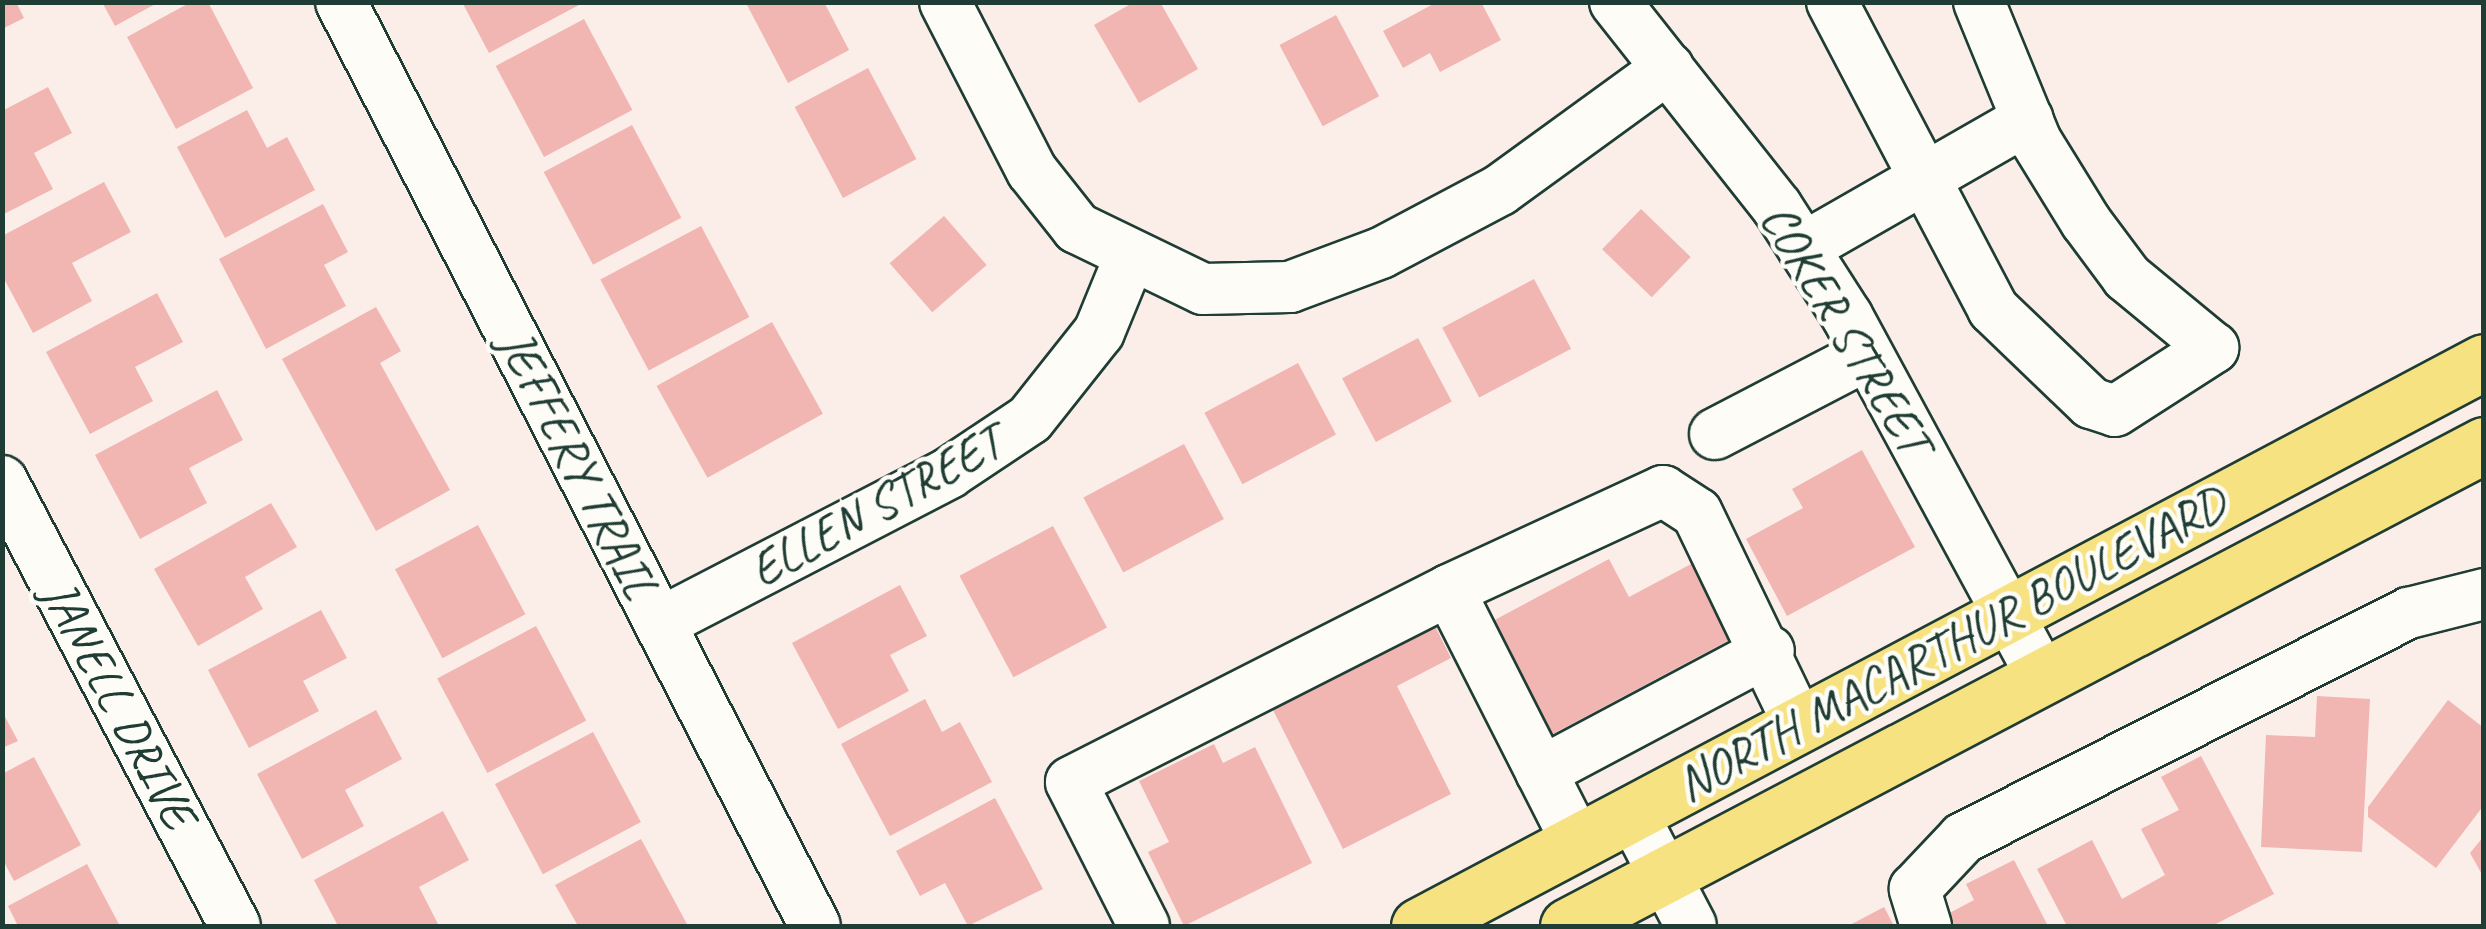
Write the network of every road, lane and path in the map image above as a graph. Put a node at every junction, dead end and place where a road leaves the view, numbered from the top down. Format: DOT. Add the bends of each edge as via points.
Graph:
graph roads {
  1 [pos="342,2"];
  2 [pos="945,2"];
  3 [pos="1614,2"];
  4 [pos="1832,2"];
  5 [pos="1979,2"];
  6 [pos="1668,68"];
  7 [pos="2028,119"];
  8 [pos="1922,177"];
  9 [pos="1803,248"];
  10 [pos="1129,259"];
  11 [pos="1867,354"];
  12 [pos="2484,362"];
  13 [pos="1715,434"];
  14 [pos="2484,445"];
  15 [pos="2,481"];
  16 [pos="1449,590"];
  17 [pos="2484,594"];
  18 [pos="2007,614"];
  19 [pos="660,623"];
  20 [pos="1769,651"];
  21 [pos="2042,678"];
  22 [pos="1798,724"];
  23 [pos="1541,772"];
  24 [pos="1632,813"];
  25 [pos="1577,842"];
  26 [pos="1664,876"];
  27 [pos="235,926"];
  28 [pos="815,926"];
  29 [pos="1144,926"];
  30 [pos="1419,926"];
  31 [pos="1568,926"];
  32 [pos="1691,926"];
  33 [pos="1926,926"];
  1 -- 19 [label="street, JEFFERY TRAIL"];
  2 -- 10 [label="street" via="1032,171 1077,228"];
  3 -- 6 [label="street, COKER STREET"];
  4 -- 8 [label="street"];
  5 -- 7 [label="street"];
  6 -- 9 [label="street, COKER STREET"];
  6 -- 10 [label="street" via="1500,190 1381,253 1290,287 1203,290"];
  7 -- 8 [label="street"];
  7 -- 8 [label="street" via="2126,277 2213,348 2115,412 2091,403 1993,309"];
  8 -- 9 [label="street"];
  9 -- 11 [label="street, COKER STREET"];
  10 -- 19 [label="street, ELLEN STREET" via="1099,332 1030,419 949,474"];
  11 -- 13 [label="street"];
  11 -- 18 [label="street, COKER STREET"];
  12 -- 18 [label="main road, NORTH MACARTHUR BOULEVARD"];
  14 -- 21 [label="main road, NORTH MACARTHUR BOULEVARD"];
  15 -- 27 [label="street, JANELL DRIVE"];
  16 -- 20 [label="street" via="1642,494 1663,491 1697,513"];
  16 -- 23 [label="street"];
  16 -- 29 [label="street" via="1071,782"];
  17 -- 33 [label="street" via="2409,613 1962,838 1916,889"];
  18 -- 21 [label="street, COKER STREET"];
  18 -- 22 [label="main road, NORTH MACARTHUR BOULEVARD"];
  19 -- 28 [label="street, JEFFERY TRAIL"];
  20 -- 22 [label="street"];
  20 -- 23 [label="street"];
  21 -- 26 [label="main road, NORTH MACARTHUR BOULEVARD"];
  22 -- 24 [label="main road, NORTH MACARTHUR BOULEVARD"];
  23 -- 25 [label="street"];
  24 -- 25 [label="main road, NORTH MACARTHUR BOULEVARD"];
  24 -- 26 [label="street"];
  25 -- 30 [label="main road, NORTH MACARTHUR BOULEVARD"];
  26 -- 31 [label="main road, NORTH MACARTHUR BOULEVARD"];
  26 -- 32 [label="street"];
}
